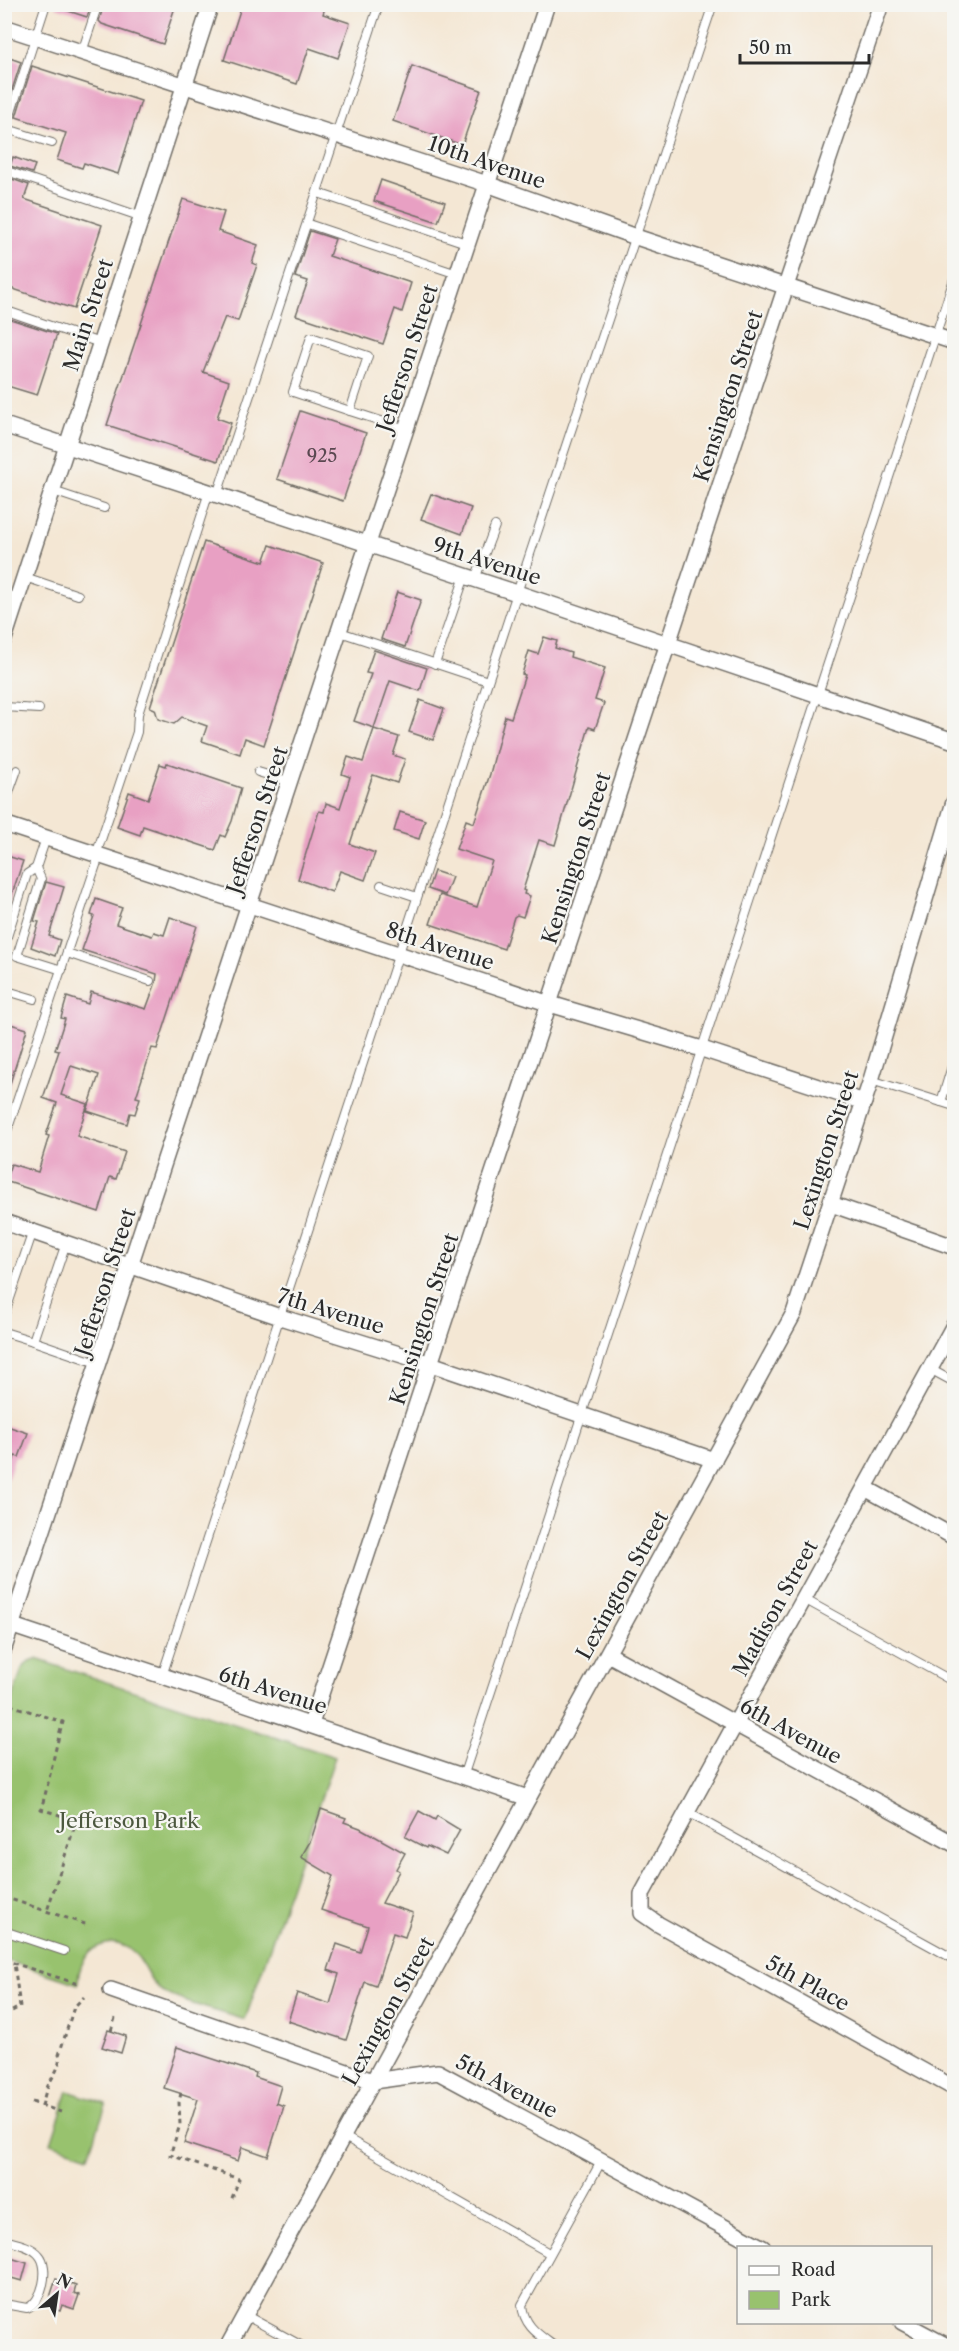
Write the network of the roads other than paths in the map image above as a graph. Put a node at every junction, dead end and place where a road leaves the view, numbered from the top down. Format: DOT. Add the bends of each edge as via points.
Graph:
graph roads {
  1 [pos="46,4"];
  2 [pos="98,4"];
  3 [pos="211,4"];
  4 [pos="379,4"];
  5 [pos="547,4"];
  6 [pos="713,4"];
  7 [pos="881,4"];
  8 [pos="4,27"];
  9 [pos="36,37"];
  10 [pos="82,52"];
  11 [pos="185,84"];
  12 [pos="5,130"];
  13 [pos="337,135"];
  14 [pos="52,143"];
  15 [pos="4,170"];
  16 [pos="487,184"];
  17 [pos="318,193"];
  18 [pos="142,217"];
  19 [pos="308,225"];
  20 [pos="636,237"];
  21 [pos="466,243"];
  22 [pos="457,274"];
  23 [pos="954,279"];
  24 [pos="786,286"];
  25 [pos="4,310"];
  26 [pos="936,336"];
  27 [pos="954,342"];
  28 [pos="100,343"];
  29 [pos="350,411"];
  30 [pos="4,425"];
  31 [pos="406,429"];
  32 [pos="68,446"];
  33 [pos="53,491"];
  34 [pos="213,493"];
  35 [pos="104,508"];
  36 [pos="495,526"];
  37 [pos="368,545"];
  38 [pos="25,577"];
  39 [pos="470,577"];
  40 [pos="517,593"];
  41 [pos="78,595"];
  42 [pos="340,632"];
  43 [pos="4,639"];
  44 [pos="669,643"];
  45 [pos="435,664"];
  46 [pos="488,681"];
  47 [pos="817,695"];
  48 [pos="4,707"];
  49 [pos="39,709"];
  50 [pos="954,741"];
  51 [pos="17,770"];
  52 [pos="258,772"];
  53 [pos="291,782"];
  54 [pos="954,802"];
  55 [pos="4,806"];
  56 [pos="4,824"];
  57 [pos="46,838"];
  58 [pos="98,856"];
  59 [pos="36,868"];
  60 [pos="381,885"];
  61 [pos="417,897"];
  62 [pos="251,905"];
  63 [pos="4,946"];
  64 [pos="67,953"];
  65 [pos="399,954"];
  66 [pos="62,970"];
  67 [pos="150,981"];
  68 [pos="4,990"];
  69 [pos="34,999"];
  70 [pos="550,1004"];
  71 [pos="702,1049"];
  72 [pos="954,1059"];
  73 [pos="871,1080"];
  74 [pos="864,1102"];
  75 [pos="941,1102"];
  76 [pos="954,1106"];
  77 [pos="4,1140"];
  78 [pos="831,1204"];
  79 [pos="4,1222"];
  80 [pos="33,1231"];
  81 [pos="66,1243"];
  82 [pos="954,1247"];
  83 [pos="132,1265"];
  84 [pos="4,1316"];
  85 [pos="280,1317"];
  86 [pos="954,1325"];
  87 [pos="4,1332"];
  88 [pos="33,1341"];
  89 [pos="100,1364"];
  90 [pos="431,1364"];
  91 [pos="930,1369"];
  92 [pos="954,1382"];
  93 [pos="580,1416"];
  94 [pos="714,1460"];
  95 [pos="865,1488"];
  96 [pos="954,1537"];
  97 [pos="804,1599"];
  98 [pos="8,1625"];
  99 [pos="4,1648"];
  100 [pos="608,1654"];
  101 [pos="162,1676"];
  102 [pos="954,1682"];
  103 [pos="311,1724"];
  104 [pos="735,1725"];
  105 [pos="462,1777"];
  106 [pos="528,1798"];
  107 [pos="687,1812"];
  108 [pos="954,1844"];
  109 [pos="642,1913"];
  110 [pos="4,1931"];
  111 [pos="64,1951"];
  112 [pos="954,1959"];
  113 [pos="111,1990"];
  114 [pos="373,2081"];
  115 [pos="954,2088"];
  116 [pos="343,2136"];
  117 [pos="602,2160"];
  118 [pos="4,2240"];
  119 [pos="761,2246"];
  120 [pos="549,2253"];
  121 [pos="4,2304"];
  122 [pos="245,2315"];
  123 [pos="906,2324"];
  124 [pos="228,2346"];
  125 [pos="302,2346"];
  126 [pos="554,2346"];
  127 [pos="947,2346"];
  1 -- 9 [label="lane"];
  2 -- 10 [label="lane"];
  3 -- 11 [label="street, Main Street"];
  4 -- 13 [label="lane"];
  5 -- 16 [label="street, Jefferson Street"];
  6 -- 20 [label="lane"];
  7 -- 24 [label="street, Kensington Street"];
  8 -- 9 [label="street, 10th Avenue"];
  9 -- 10 [label="street, 10th Avenue"];
  9 -- 12 [label="lane"];
  10 -- 11 [label="street, 10th Avenue"];
  11 -- 13 [label="street, 10th Avenue"];
  11 -- 18 [label="street, Main Street"];
  12 -- 14 [label="lane"];
  13 -- 16 [label="street, 10th Avenue"];
  13 -- 17 [label="lane"];
  15 -- 18 [label="lane"];
  16 -- 20 [label="street, 10th Avenue"];
  16 -- 21 [label="street, Jefferson Street"];
  17 -- 19 [label="lane"];
  17 -- 21 [label="lane"];
  18 -- 28 [label="street, Main Street"];
  19 -- 22 [label="lane"];
  19 -- 34 [label="lane"];
  20 -- 24 [label="street, 10th Avenue"];
  20 -- 40 [label="lane"];
  21 -- 22 [label="street, Jefferson Street"];
  22 -- 31 [label="street, Jefferson Street"];
  23 -- 26 [label="lane"];
  24 -- 26 [label="street, 10th Avenue"];
  24 -- 44 [label="street, Kensington Street"];
  25 -- 28 [label="lane"];
  26 -- 27 [label="street, 10th Avenue"];
  26 -- 47 [label="lane"];
  28 -- 32 [label="street, Main Street"];
  29 -- 29 [label="lane" via="293,392 311,337 368,356"];
  29 -- 31 [label="lane"];
  30 -- 32 [label="street, 9th Avenue"];
  31 -- 37 [label="street, Jefferson Street"];
  32 -- 33 [label="street, Main Street"];
  32 -- 34 [label="street, 9th Avenue"];
  33 -- 35 [label="lane"];
  33 -- 38 [label="street, Main Street"];
  34 -- 37 [label="street, 9th Avenue"];
  34 -- 58 [label="lane" via="138,714 137,732"];
  36 -- 39 [label="lane"];
  37 -- 39 [label="street, 9th Avenue"];
  37 -- 42 [label="street, Jefferson Street"];
  38 -- 41 [label="lane"];
  38 -- 43 [label="street, Main Street"];
  39 -- 40 [label="street, 9th Avenue"];
  39 -- 45 [label="lane"];
  40 -- 44 [label="street, 9th Avenue"];
  40 -- 46 [label="lane"];
  42 -- 45 [label="lane"];
  42 -- 53 [label="street, Jefferson Street"];
  44 -- 47 [label="street, 9th Avenue"];
  44 -- 70 [label="street, Kensington Street"];
  45 -- 46 [label="lane"];
  46 -- 61 [label="lane"];
  47 -- 50 [label="street, 9th Avenue"];
  47 -- 71 [label="lane"];
  48 -- 49 [label="lane"];
  51 -- 55 [label="lane"];
  52 -- 53 [label="lane"];
  53 -- 62 [label="street, Jefferson Street"];
  54 -- 73 [label="street, Lexington Street"];
  56 -- 57 [label="street, 8th Avenue"];
  57 -- 58 [label="street, 8th Avenue"];
  57 -- 59 [label="lane"];
  58 -- 62 [label="street, 8th Avenue"];
  58 -- 64 [label="lane"];
  59 -- 63 [label="lane" via="27,874"];
  59 -- 66 [label="lane" via="41,879 18,956"];
  60 -- 61 [label="lane"];
  61 -- 65 [label="lane"];
  62 -- 65 [label="street, 8th Avenue"];
  62 -- 83 [label="street, Jefferson Street"];
  64 -- 66 [label="lane"];
  64 -- 67 [label="lane"];
  65 -- 70 [label="street, 8th Avenue"];
  65 -- 85 [label="lane"];
  66 -- 77 [label="lane"];
  68 -- 69 [label="lane"];
  70 -- 71 [label="street, 8th Avenue"];
  70 -- 90 [label="street, Kensington Street"];
  71 -- 74 [label="street, 8th Avenue"];
  71 -- 93 [label="lane"];
  72 -- 75 [label="lane"];
  73 -- 74 [label="street, Lexington Street"];
  73 -- 75 [label="lane"];
  74 -- 78 [label="street, Lexington Street"];
  75 -- 76 [label="lane"];
  78 -- 82 [label="street"];
  78 -- 94 [label="street, Lexington Street" via="794,1313"];
  79 -- 80 [label="street, 7th Avenue"];
  80 -- 81 [label="street, 7th Avenue"];
  80 -- 84 [label="lane"];
  81 -- 83 [label="street, 7th Avenue"];
  81 -- 88 [label="lane"];
  83 -- 85 [label="street, 7th Avenue"];
  83 -- 89 [label="street, Jefferson Street"];
  85 -- 90 [label="street, 7th Avenue"];
  85 -- 101 [label="lane"];
  86 -- 91 [label="street, Madison Street"];
  87 -- 88 [label="lane"];
  88 -- 89 [label="lane"];
  89 -- 98 [label="street, Jefferson Street"];
  90 -- 93 [label="street, 7th Avenue"];
  90 -- 103 [label="street, Kensington Street"];
  91 -- 92 [label="lane"];
  91 -- 95 [label="street, Madison Street"];
  93 -- 94 [label="street, 7th Avenue"];
  93 -- 105 [label="lane"];
  94 -- 100 [label="street, Lexington Street"];
  95 -- 96 [label="street"];
  95 -- 97 [label="street, Madison Street"];
  97 -- 102 [label="lane"];
  97 -- 104 [label="street, Madison Street"];
  98 -- 99 [label="street, Jefferson Street"];
  98 -- 101 [label="street, 6th Avenue"];
  100 -- 104 [label="street, 6th Avenue"];
  100 -- 106 [label="street, Lexington Street"];
  101 -- 103 [label="street, 6th Avenue"];
  103 -- 105 [label="street, 6th Avenue"];
  104 -- 107 [label="street, Madison Street"];
  104 -- 108 [label="street, 6th Avenue"];
  105 -- 106 [label="street, 6th Avenue"];
  106 -- 114 [label="street, Lexington Street"];
  107 -- 109 [label="street, Madison Street" via="642,1894"];
  107 -- 112 [label="lane"];
  109 -- 115 [label="street, 5th Place"];
  110 -- 111 [label="lane"];
  113 -- 114 [label="street, 5th Avenue"];
  114 -- 116 [label="street, Lexington Street"];
  114 -- 117 [label="street, 5th Avenue" via="438,2072"];
  116 -- 120 [label="lane"];
  116 -- 122 [label="street, Lexington Street"];
  117 -- 119 [label="street, 5th Avenue"];
  117 -- 120 [label="lane"];
  118 -- 121 [label="lane" via="35,2251 44,2263 43,2288 36,2302 27,2308"];
  120 -- 126 [label="lane" via="522,2305 528,2326"];
  122 -- 124 [label="street, Lexington Street"];
  122 -- 125 [label="lane"];
  123 -- 127 [label="street"];
}
